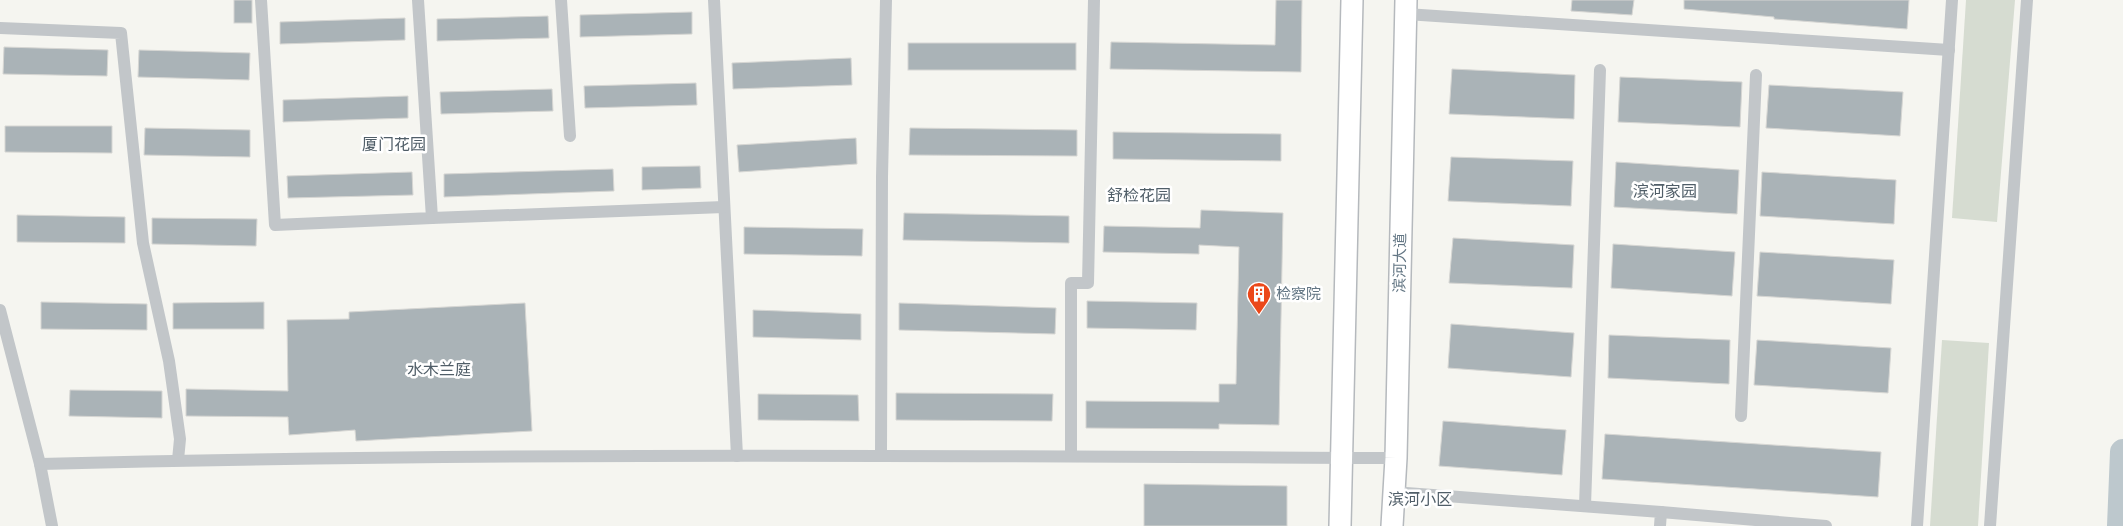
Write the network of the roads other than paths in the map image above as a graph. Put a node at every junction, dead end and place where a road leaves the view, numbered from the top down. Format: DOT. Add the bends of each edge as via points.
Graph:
graph roads {
  1 [pos="261,0"];
  2 [pos="418,0"];
  3 [pos="561,0"];
  4 [pos="714,0"];
  5 [pos="886,0"];
  6 [pos="1094,0"];
  7 [pos="1352,0"];
  8 [pos="1952,0"];
  9 [pos="2027,0"];
  10 [pos="1406,7"];
  11 [pos="0,28"];
  12 [pos="1949,50"];
  13 [pos="1600,70"];
  14 [pos="1756,75"];
  15 [pos="570,136"];
  16 [pos="724,207"];
  17 [pos="432,218"];
  18 [pos="0,310"];
  19 [pos="1741,416"];
  20 [pos="881,454"];
  21 [pos="737,456"];
  22 [pos="1071,456"];
  23 [pos="1342,458"];
  24 [pos="1396,458"];
  25 [pos="178,460"];
  26 [pos="40,464"];
  27 [pos="1393,492"];
  28 [pos="1585,506"];
  29 [pos="1661,512"];
  30 [pos="52,526"];
  31 [pos="1340,526"];
  32 [pos="1392,526"];
  33 [pos="1660,526"];
  34 [pos="1826,526"];
  35 [pos="1917,526"];
  36 [pos="1990,526"];
  1 -- 17 [label="street" via="275,224"];
  2 -- 17 [label="street"];
  3 -- 15 [label="street"];
  4 -- 16 [label="street"];
  5 -- 20 [label="street"];
  6 -- 22 [label="street" via="1088,284 1071,283"];
  7 -- 23 [label="main road"];
  8 -- 12 [label="street"];
  9 -- 36 [label="street"];
  10 -- 12 [label="street"];
  10 -- 24 [label="main road, 滨河大道"];
  11 -- 25 [label="street" via="121,32 143,243 169,361 180,439"];
  12 -- 35 [label="street"];
  13 -- 28 [label="street"];
  14 -- 19 [label="street"];
  16 -- 17 [label="street"];
  16 -- 21 [label="street"];
  18 -- 26 [label="street"];
  20 -- 21 [label="street"];
  20 -- 22 [label="street"];
  21 -- 25 [label="street"];
  22 -- 23 [label="street"];
  23 -- 24 [label="street"];
  23 -- 31 [label="main road"];
  24 -- 27 [label="main road, 滨河大道"];
  25 -- 26 [label="street"];
  26 -- 30 [label="street"];
  27 -- 28 [label="street"];
  27 -- 32 [label="main road, 滨河大道"];
  28 -- 29 [label="street"];
  29 -- 33 [label="street"];
  29 -- 34 [label="street"];
}
